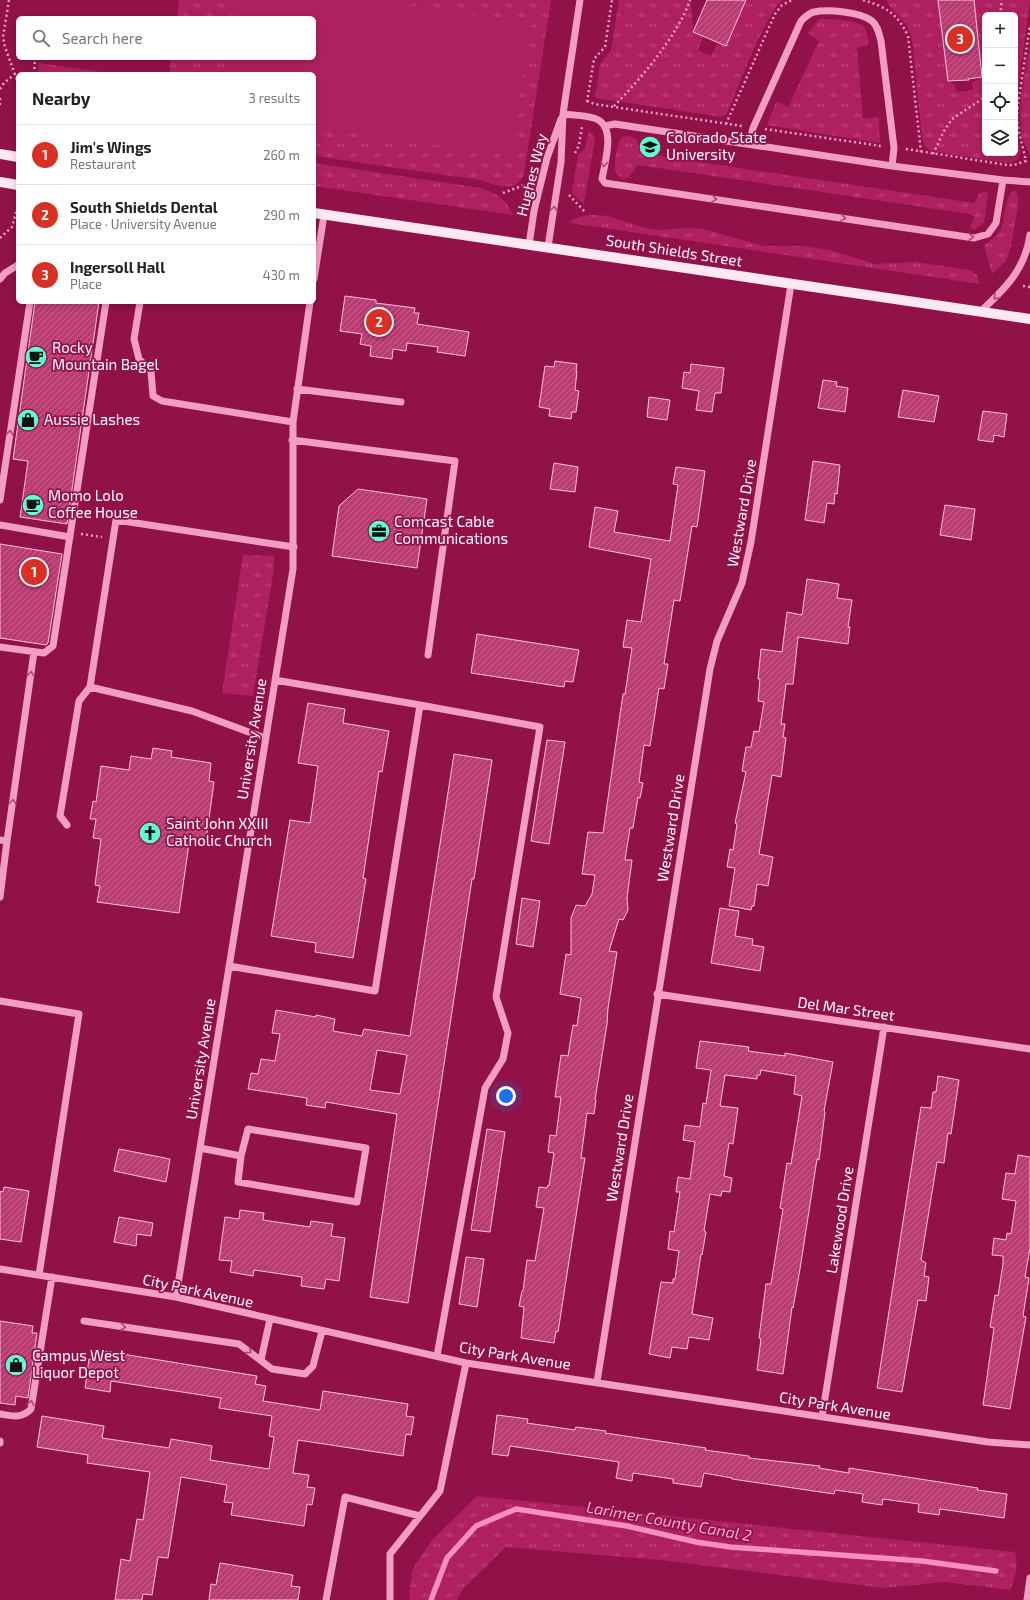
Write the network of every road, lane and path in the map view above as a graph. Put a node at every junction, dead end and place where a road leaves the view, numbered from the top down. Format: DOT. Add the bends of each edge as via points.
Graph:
graph roads {
  1 [pos="9,0"];
  2 [pos="580,0"];
  3 [pos="690,0"];
  4 [pos="792,0"];
  5 [pos="863,0"];
  6 [pos="1002,0"];
  7 [pos="1000,12"];
  8 [pos="1030,25"];
  9 [pos="35,60"];
  10 [pos="34,72"];
  11 [pos="15,74"];
  12 [pos="16,77"];
  13 [pos="0,89"];
  14 [pos="0,98"];
  15 [pos="982,99"];
  16 [pos="587,101"];
  17 [pos="0,106"];
  18 [pos="614,106"];
  19 [pos="563,114"];
  20 [pos="726,124"];
  21 [pos="605,126"];
  22 [pos="753,128"];
  23 [pos="749,144"];
  24 [pos="894,148"];
  25 [pos="921,152"];
  26 [pos="0,154"];
  27 [pos="933,154"];
  28 [pos="16,157"];
  29 [pos="892,166"];
  30 [pos="1003,180"];
  31 [pos="0,182"];
  32 [pos="1030,182"];
  33 [pos="527,184"];
  34 [pos="16,185"];
  35 [pos="567,192"];
  36 [pos="503,193"];
  37 [pos="16,209"];
  38 [pos="585,212"];
  39 [pos="319,214"];
  40 [pos="1030,235"];
  41 [pos="0,238"];
  42 [pos="529,244"];
  43 [pos="548,247"];
  44 [pos="316,253"];
  45 [pos="16,266"];
  46 [pos="0,279"];
  47 [pos="791,284"];
  48 [pos="1021,286"];
  49 [pos="1030,287"];
  50 [pos="30,304"];
  51 [pos="106,304"];
  52 [pos="140,304"];
  53 [pos="310,304"];
  54 [pos="981,311"];
  55 [pos="1030,319"];
  56 [pos="297,390"];
  57 [pos="401,402"];
  58 [pos="293,422"];
  59 [pos="292,440"];
  60 [pos="0,500"];
  61 [pos="0,525"];
  62 [pos="70,537"];
  63 [pos="112,539"];
  64 [pos="294,547"];
  65 [pos="0,647"];
  66 [pos="34,652"];
  67 [pos="428,655"];
  68 [pos="275,680"];
  69 [pos="90,686"];
  70 [pos="420,705"];
  71 [pos="265,738"];
  72 [pos="67,825"];
  73 [pos="4,840"];
  74 [pos="0,897"];
  75 [pos="229,966"];
  76 [pos="657,994"];
  77 [pos="0,1001"];
  78 [pos="884,1028"];
  79 [pos="1030,1049"];
  80 [pos="200,1148"];
  81 [pos="241,1156"];
  82 [pos="0,1270"];
  83 [pos="39,1275"];
  84 [pos="52,1277"];
  85 [pos="176,1297"];
  86 [pos="270,1319"];
  87 [pos="84,1321"];
  88 [pos="322,1331"];
  89 [pos="438,1356"];
  90 [pos="261,1360"];
  91 [pos="466,1363"];
  92 [pos="597,1382"];
  93 [pos="0,1414"];
  94 [pos="822,1417"];
  95 [pos="1030,1445"];
  96 [pos="420,1516"];
  97 [pos="1030,1578"];
  98 [pos="326,1600"];
  99 [pos="390,1600"];
  100 [pos="1027,1600"];
  1 -- 11 [label="path" via="3,37 4,47"];
  2 -- 19 [label="street, Hughes Way"];
  3 -- 18 [label="path" via="672,36"];
  4 -- 20 [label="path" via="782,5 775,14"];
  5 -- 25 [label="path" via="889,10 903,25 908,36"];
  6 -- 7 [label="path"];
  8 -- 27 [label="path" via="1017,119 1026,161 1007,165"];
  9 -- 10 [label="path"];
  11 -- 12 [label="path"];
  11 -- 13 [label="path"];
  14 -- 17 [label="path"];
  15 -- 27 [label="path" via="952,119"];
  16 -- 18 [label="path"];
  18 -- 20 [label="path"];
  19 -- 21 [label="street" via="594,118"];
  19 -- 42 [label="street, Hughes Way" via="547,158"];
  43 -- 19 [label="street, Hughes Way, one-way" via="561,162"];
  20 -- 22 [label="path"];
  21 -- 23 [label="street" via="614,124"];
  21 -- 30 [label="street, one-way" via="608,135 602,179 605,183 974,238 988,234 996,223"];
  22 -- 23 [label="street"];
  22 -- 24 [label="path"];
  22 -- 24 [label="street" via="801,20 813,12 841,12 868,18 877,28 881,41"];
  23 -- 29 [label="street"];
  24 -- 25 [label="path"];
  24 -- 29 [label="street"];
  25 -- 27 [label="path"];
  26 -- 28 [label="main road"];
  29 -- 30 [label="street"];
  30 -- 32 [label="street"];
  31 -- 34 [label="main road"];
  33 -- 36 [label="path"];
  35 -- 38 [label="path"];
  37 -- 41 [label="path" via="12,227"];
  39 -- 42 [label="main road, South Shields Street"];
  39 -- 44 [label="street"];
  40 -- 54 [label="street, one-way" via="1024,259 1017,272"];
  42 -- 43 [label="main road, South Shields Street"];
  43 -- 47 [label="main road, South Shields Street"];
  45 -- 46 [label="street"];
  47 -- 54 [label="main road, South Shields Street"];
  47 -- 76 [label="street, Westward Drive" via="751,542 742,583 717,641 710,669"];
  48 -- 49 [label="path"];
  60 -- 50 [label="street, one-way"];
  51 -- 62 [label="street"];
  52 -- 58 [label="street" via="134,339 139,359 151,371 153,396 162,401"];
  53 -- 56 [label="street, University Avenue"];
  54 -- 55 [label="main road, South Shields Street"];
  56 -- 57 [label="street"];
  56 -- 58 [label="street, University Avenue"];
  58 -- 59 [label="street, University Avenue"];
  59 -- 64 [label="street, University Avenue"];
  59 -- 67 [label="street" via="455,461"];
  61 -- 62 [label="street"];
  62 -- 63 [label="path" via="78,533"];
  62 -- 66 [label="street" via="53,646 44,653"];
  63 -- 64 [label="street" via="116,520"];
  63 -- 69 [label="street"];
  64 -- 68 [label="street, University Avenue" via="293,569"];
  65 -- 66 [label="street"];
  73 -- 66 [label="street, one-way"];
  68 -- 70 [label="street"];
  68 -- 71 [label="street, University Avenue"];
  69 -- 71 [label="street" via="192,711"];
  69 -- 72 [label="street" via="79,701 60,816"];
  70 -- 75 [label="street" via="375,991"];
  70 -- 89 [label="street" via="540,727 496,997 508,1032 503,1059 485,1088"];
  71 -- 75 [label="street, University Avenue"];
  73 -- 74 [label="street"];
  75 -- 80 [label="street, University Avenue"];
  76 -- 78 [label="street, Del Mar Street"];
  76 -- 92 [label="street, Westward Drive"];
  77 -- 83 [label="street" via="79,1014"];
  78 -- 79 [label="street, Del Mar Street"];
  78 -- 94 [label="street, Lakewood Drive"];
  80 -- 81 [label="street"];
  80 -- 85 [label="street, University Avenue"];
  81 -- 81 [label="street" via="238,1182 357,1202 366,1148 248,1129"];
  82 -- 83 [label="street, City Park Avenue"];
  83 -- 84 [label="street, City Park Avenue"];
  84 -- 85 [label="street, City Park Avenue"];
  93 -- 84 [label="street, one-way" via="17,1417 31,1409"];
  85 -- 86 [label="street, City Park Avenue"];
  86 -- 88 [label="street, City Park Avenue"];
  86 -- 90 [label="street"];
  87 -- 90 [label="street, one-way" via="239,1344"];
  88 -- 89 [label="street, City Park Avenue"];
  88 -- 90 [label="street" via="313,1366 305,1374 272,1369"];
  89 -- 91 [label="street, City Park Avenue"];
  91 -- 92 [label="street, City Park Avenue"];
  91 -- 96 [label="street" via="440,1491"];
  92 -- 94 [label="street, City Park Avenue"];
  94 -- 95 [label="street, City Park Avenue" via="988,1442"];
  96 -- 98 [label="street" via="345,1497"];
  96 -- 99 [label="street" via="390,1554"];
  97 -- 100 [label="street"];
}
